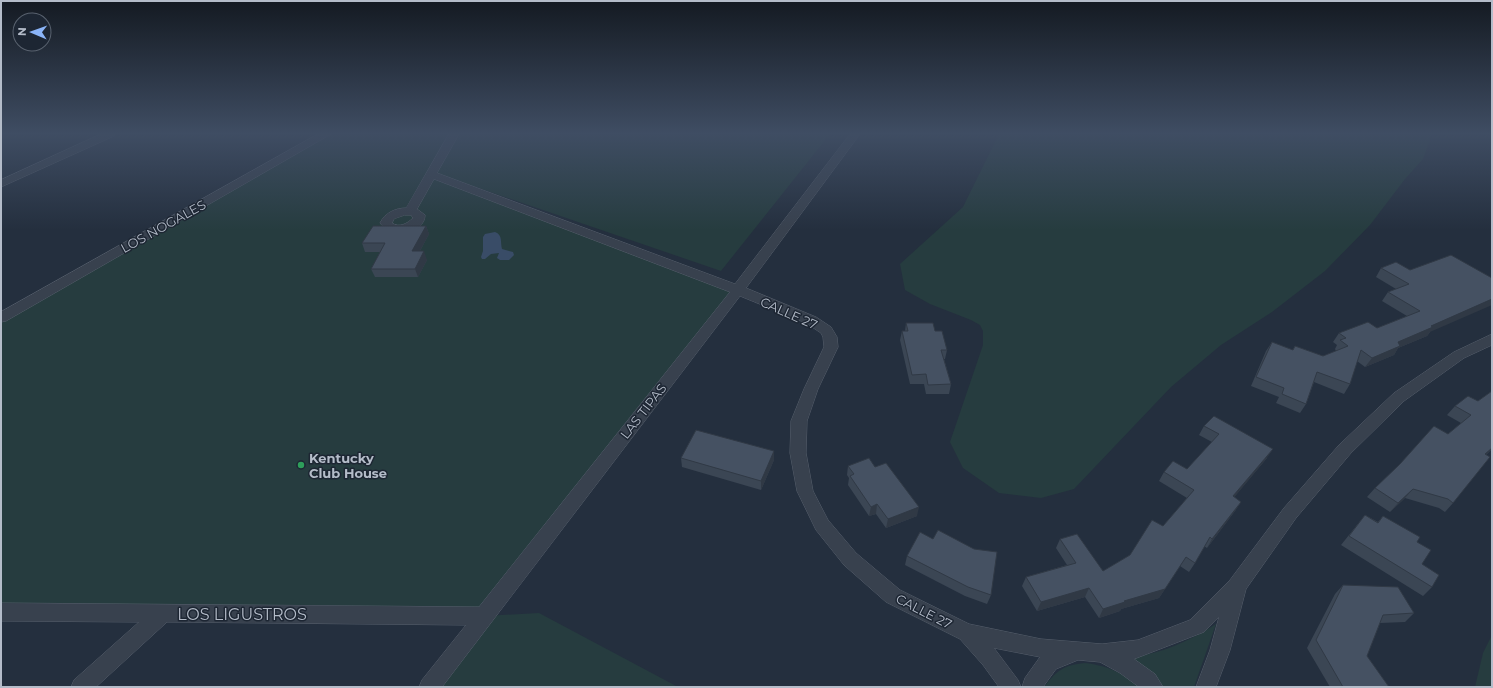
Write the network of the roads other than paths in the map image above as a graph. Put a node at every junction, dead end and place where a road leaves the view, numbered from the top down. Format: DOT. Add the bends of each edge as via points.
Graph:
graph roads {
  1 [pos="40,166"];
  2 [pos="269,166"];
  3 [pos="436,166"];
  4 [pos="831,166"];
  5 [pos="431,174"];
  6 [pos="1,184"];
  7 [pos="410,211"];
  8 [pos="738,290"];
  9 [pos="1,318"];
  10 [pos="1492,339"];
  11 [pos="1237,586"];
  12 [pos="1,612"];
  13 [pos="163,613"];
  14 [pos="484,616"];
  15 [pos="967,633"];
  16 [pos="1078,651"];
  17 [pos="1102,653"];
  18 [pos="81,687"];
  19 [pos="429,687"];
  20 [pos="1011,687"];
  21 [pos="1032,687"];
  22 [pos="1153,687"];
  23 [pos="1206,687"];
  1 -- 6 [label="street"];
  2 -- 9 [label="street, LOS NOGALES"];
  3 -- 5 [label="street"];
  4 -- 8 [label="street, LAS TIPAS"];
  5 -- 7 [label="street"];
  5 -- 8 [label="street, CALLE 27"];
  8 -- 14 [label="street, LAS TIPAS"];
  8 -- 15 [label="street, CALLE 27" via="811,320 826,330 830,336 832,347 811,389 799,421 798,453 805,491 822,525 850,559 893,596"];
  10 -- 11 [label="street" via="1459,355 1399,397 1345,448 1290,513"];
  11 -- 17 [label="street" via="1197,626 1138,649"];
  11 -- 23 [label="street" via="1220,650"];
  12 -- 13 [label="street, LOS LIGUSTROS"];
  13 -- 14 [label="street, LOS LIGUSTROS"];
  13 -- 18 [label="street"];
  14 -- 19 [label="street, LAS TIPAS"];
  15 -- 16 [label="street, CALLE 27" via="1040,648"];
  15 -- 20 [label="street, CALLE 27" via="990,658"];
  16 -- 17 [label="street, CALLE 27"];
  16 -- 21 [label="street" via="1049,662"];
  17 -- 22 [label="street" via="1127,666"];
}
